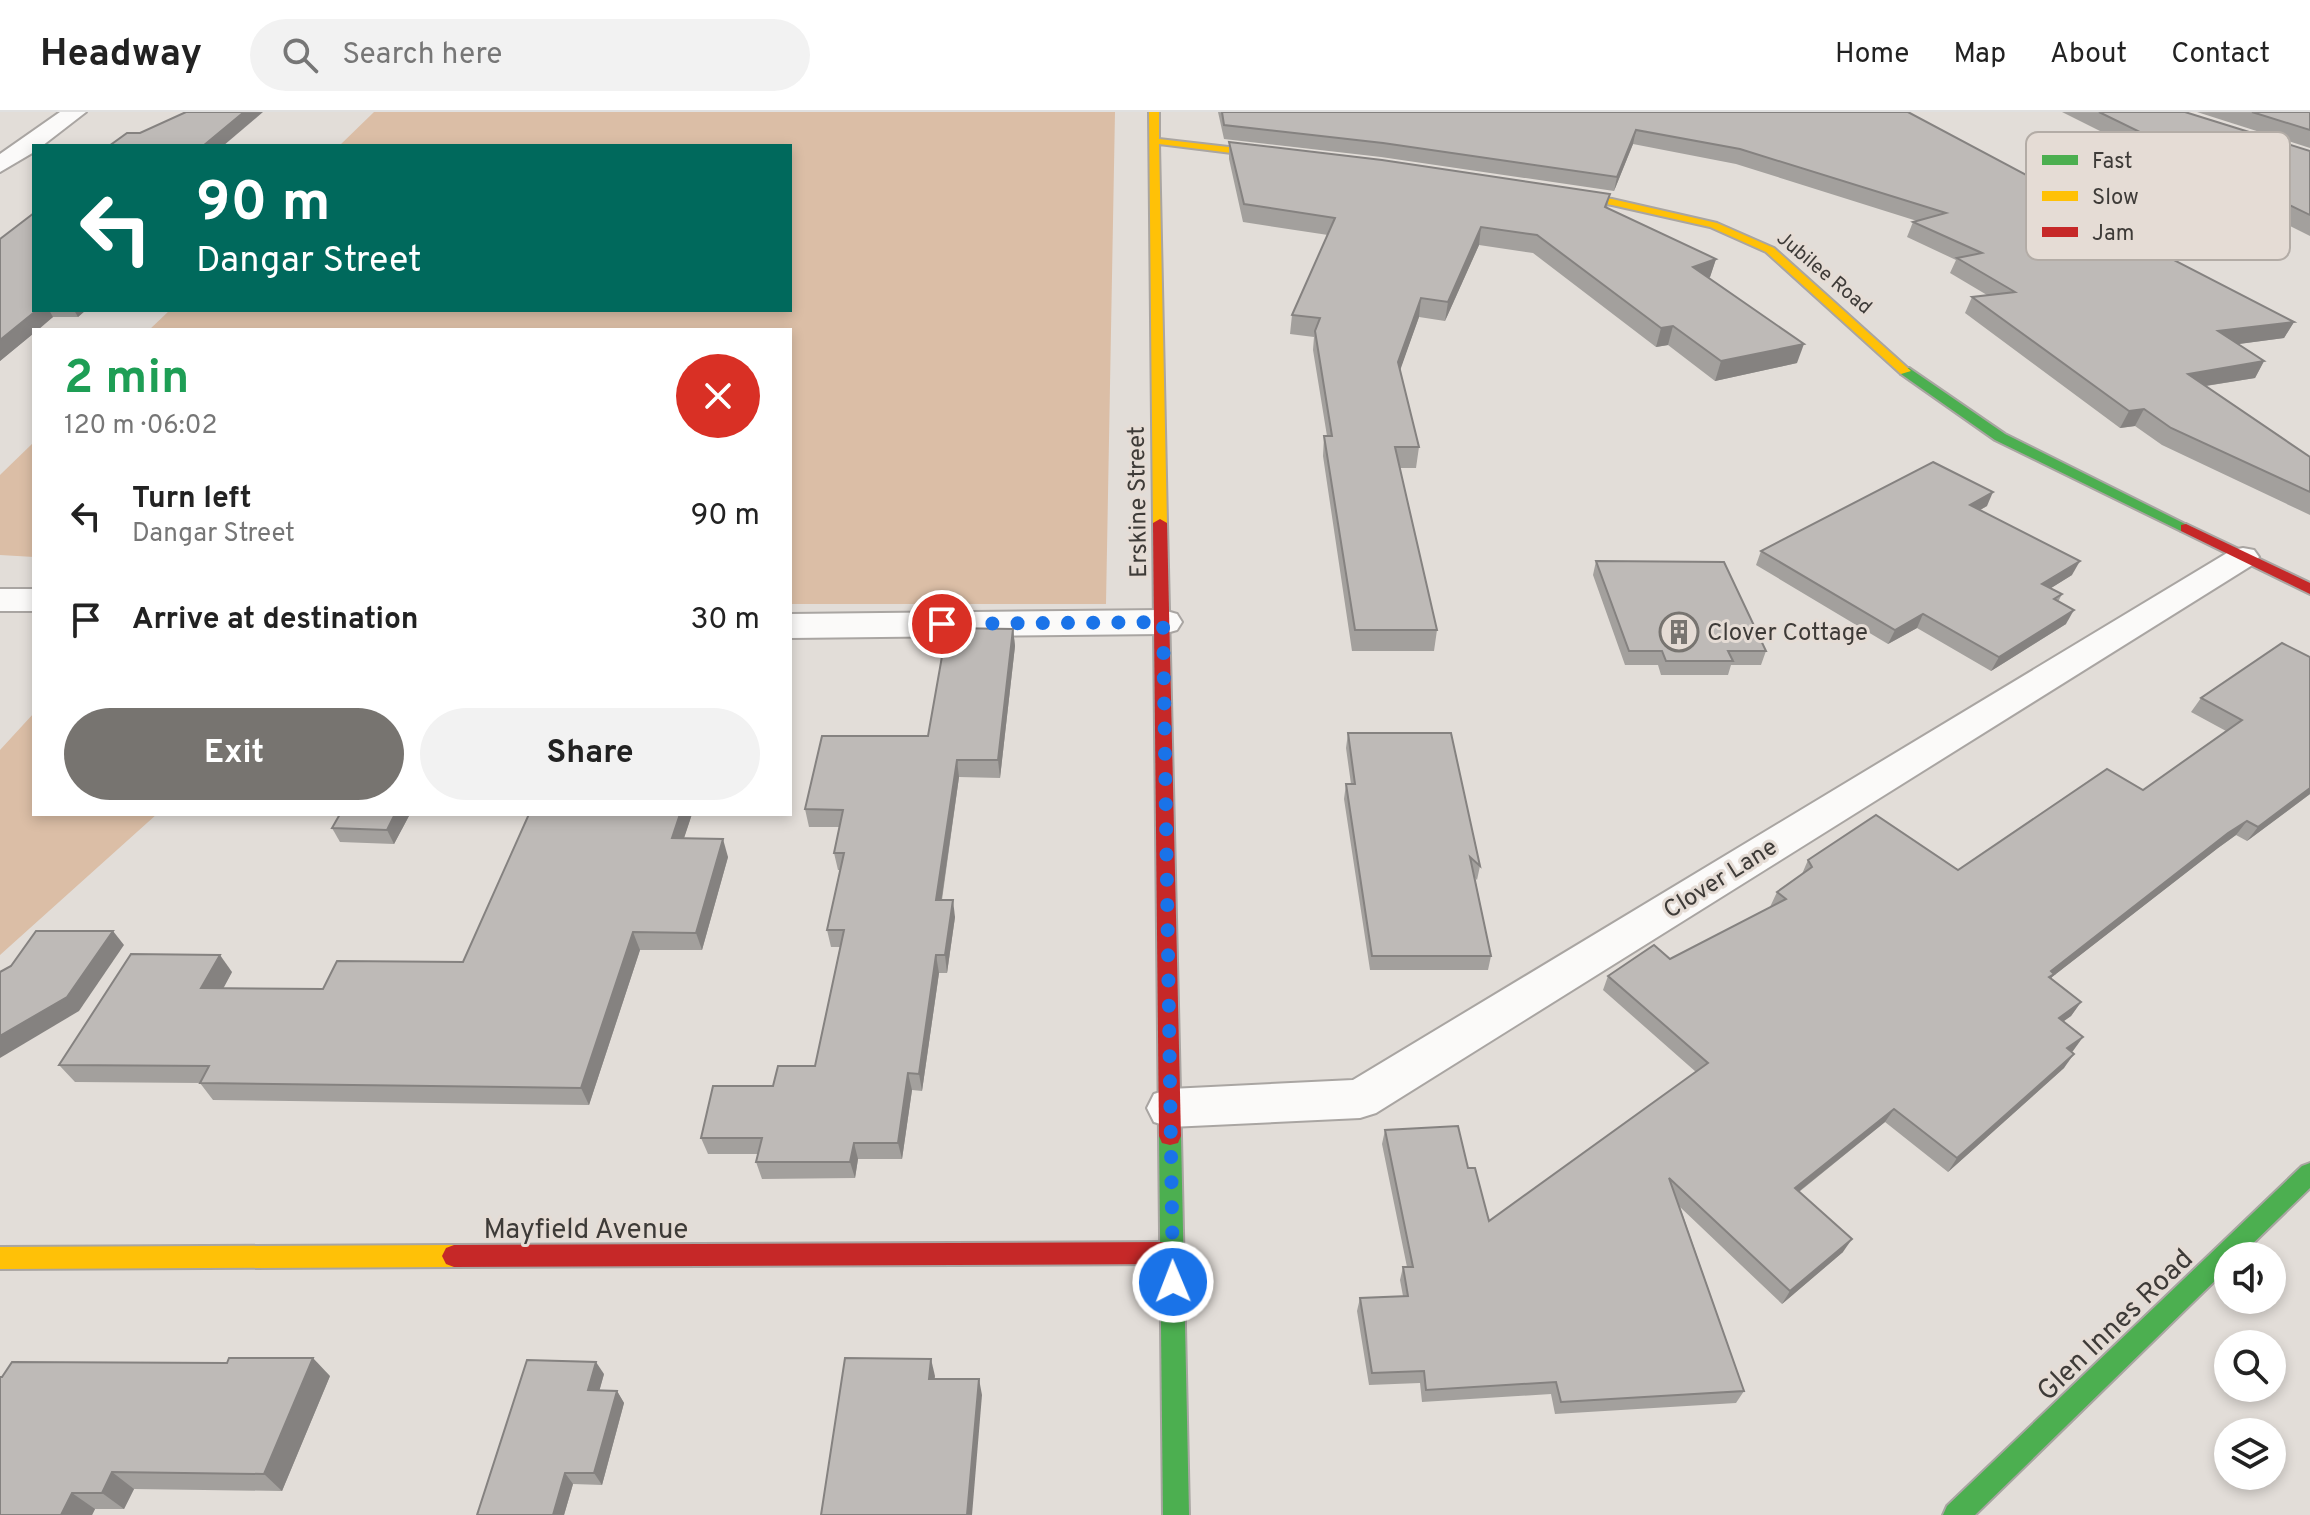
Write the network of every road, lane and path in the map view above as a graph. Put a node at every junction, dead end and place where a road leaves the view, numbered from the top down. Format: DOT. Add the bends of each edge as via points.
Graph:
graph roads {
  1 [pos="75,112"];
  2 [pos="1154,112"];
  3 [pos="1155,141"];
  4 [pos="1307,159"];
  5 [pos="0,165"];
  6 [pos="1535,190"];
  7 [pos="2243,557"];
  8 [pos="2310,589"];
  9 [pos="0,600"];
  10 [pos="32,600"];
  11 [pos="1163,622"];
  12 [pos="792,626"];
  13 [pos="1170,1108"];
  14 [pos="2310,1173"];
  15 [pos="1172,1253"];
  16 [pos="0,1258"];
  17 [pos="1176,1515"];
  18 [pos="1956,1515"];
  1 -- 5 [label="street"];
  2 -- 3 [label="street, Erskine Street"];
  3 -- 4 [label="street"];
  3 -- 11 [label="street, Erskine Street"];
  6 -- 7 [label="street, Jubilee Road" via="1713,225 1770,250 1910,376 2000,437"];
  7 -- 8 [label="street, Jubilee Road"];
  7 -- 13 [label="lane, Clover Lane" via="1360,1099"];
  9 -- 10 [label="street"];
  11 -- 12 [label="street"];
  11 -- 13 [label="street, Erskine Street"];
  13 -- 15 [label="street, Erskine Street"];
  14 -- 18 [label="street, Glen Innes Road"];
  15 -- 16 [label="street, Mayfield Avenue"];
  15 -- 17 [label="street, Erskine Street"];
}
